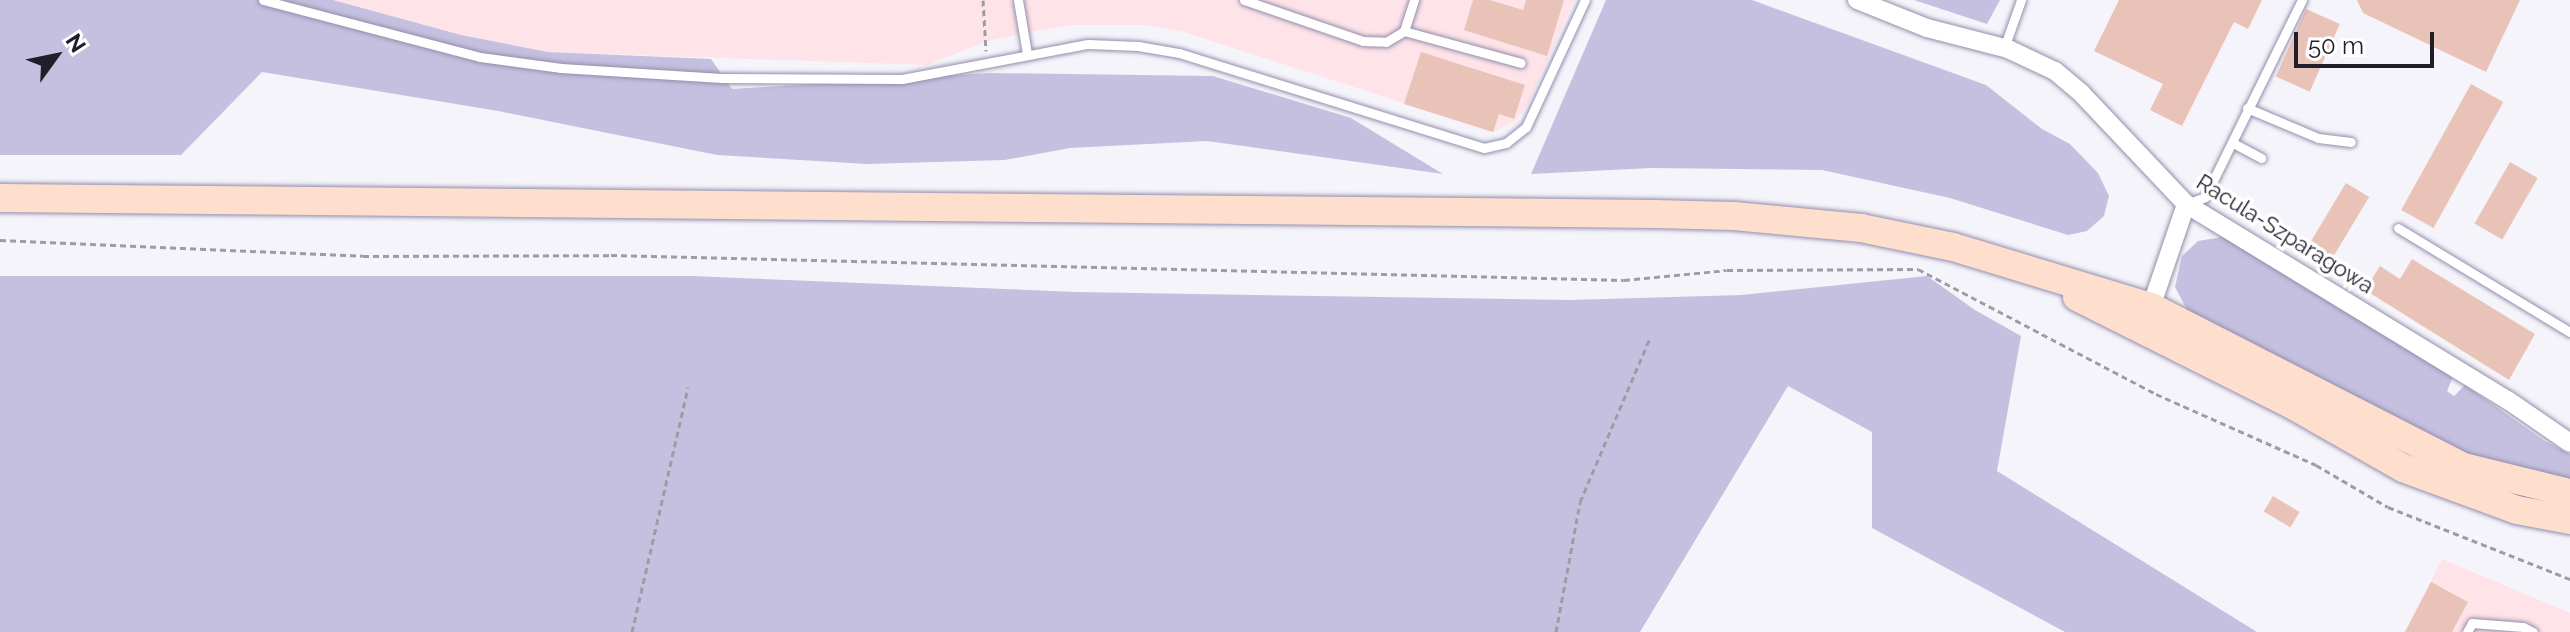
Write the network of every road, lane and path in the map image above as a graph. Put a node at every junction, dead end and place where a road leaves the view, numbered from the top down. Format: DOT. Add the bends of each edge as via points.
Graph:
graph roads {
  1 [pos="263,0"];
  2 [pos="983,0"];
  3 [pos="1018,0"];
  4 [pos="1244,0"];
  5 [pos="1414,0"];
  6 [pos="1585,0"];
  7 [pos="1857,0"];
  8 [pos="2021,0"];
  9 [pos="2302,0"];
  10 [pos="1404,31"];
  11 [pos="2004,48"];
  12 [pos="1027,54"];
  13 [pos="989,63"];
  14 [pos="1521,63"];
  15 [pos="2247,108"];
  16 [pos="2351,142"];
  17 [pos="2233,143"];
  18 [pos="2261,158"];
  19 [pos="0,198"];
  20 [pos="2186,204"];
  21 [pos="2398,228"];
  22 [pos="0,240"];
  23 [pos="2023,268"];
  24 [pos="2151,307"];
  25 [pos="2570,332"];
  26 [pos="1650,338"];
  27 [pos="688,387"];
  28 [pos="2570,443"];
  29 [pos="2570,493"];
  30 [pos="2570,520"];
  31 [pos="2570,579"];
  32 [pos="632,632"];
  33 [pos="1556,632"];
  34 [pos="2467,632"];
  35 [pos="2533,632"];
  1 -- 13 [label="lane" via="438,48 561,68 863,81"];
  2 -- 13 [label="path"];
  3 -- 12 [label="lane"];
  4 -- 10 [label="lane" via="1363,41 1386,42"];
  5 -- 10 [label="lane"];
  6 -- 12 [label="lane" via="1526,127 1506,143 1484,148 1179,53 1088,44"];
  7 -- 11 [label="street, Racula-Szparagowa" via="1927,28"];
  8 -- 11 [label="lane"];
  9 -- 15 [label="lane"];
  10 -- 14 [label="lane"];
  11 -- 20 [label="street, Racula-Szparagowa" via="2055,71 2082,94"];
  12 -- 13 [label="lane"];
  15 -- 16 [label="lane" via="2318,138"];
  15 -- 17 [label="lane"];
  17 -- 18 [label="lane"];
  17 -- 20 [label="lane" via="2205,197"];
  19 -- 23 [label="main road" via="1734,216 1861,228"];
  20 -- 24 [label="street"];
  20 -- 28 [label="street, Racula-Szparagowa"];
  21 -- 25 [label="lane"];
  22 -- 31 [label="path" via="363,256 611,255 1578,280 1727,270 1918,269 2156,394 2316,465 2388,507"];
  23 -- 24 [label="main road"];
  23 -- 30 [label="main road" via="2289,403 2403,468 2517,510"];
  24 -- 29 [label="main road" via="2464,467"];
  26 -- 33 [label="path" via="1580,502"];
  27 -- 32 [label="path"];
  34 -- 35 [label="lane" via="2472,623"];
}
